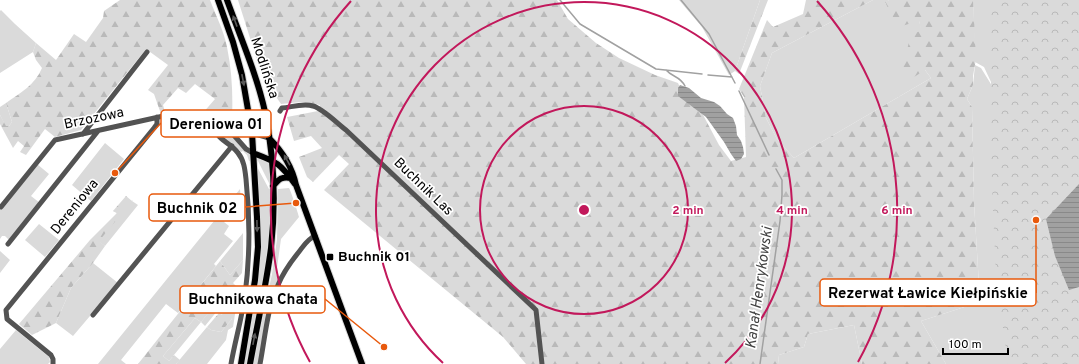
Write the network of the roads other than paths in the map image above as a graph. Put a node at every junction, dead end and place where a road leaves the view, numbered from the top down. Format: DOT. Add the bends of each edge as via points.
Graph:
graph roads {
  1 [pos="218,0"];
  2 [pos="227,0"];
  3 [pos="147,52"];
  4 [pos="281,110"];
  5 [pos="157,117"];
  6 [pos="250,118"];
  7 [pos="220,121"];
  8 [pos="241,130"];
  9 [pos="98,131"];
  10 [pos="252,133"];
  11 [pos="83,134"];
  12 [pos="269,138"];
  13 [pos="232,146"];
  14 [pos="253,152"];
  15 [pos="271,160"];
  16 [pos="291,178"];
  17 [pos="296,186"];
  18 [pos="273,187"];
  19 [pos="1,207"];
  20 [pos="315,236"];
  21 [pos="8,244"];
  22 [pos="93,315"];
  23 [pos="53,364"];
  24 [pos="231,364"];
  25 [pos="241,364"];
  26 [pos="250,364"];
  27 [pos="260,364"];
  28 [pos="362,364"];
  29 [pos="542,364"];
  1 -- 6 [label="main road, Modlińska, one-way" via="242,75"];
  12 -- 2 [label="main road, Modlińska, one-way" via="265,111"];
  3 -- 11 [label="street"];
  4 -- 29 [label="street, Buchnik Las" via="299,105 314,106 331,118 536,310"];
  5 -- 7 [label="street, Brzozowa" via="177,113"];
  5 -- 9 [label="street, Brzozowa"];
  5 -- 23 [label="street, Dereniowa" via="154,128 6,310 7,319 51,355 54,359"];
  6 -- 8 [label="street" via="246,127"];
  6 -- 10 [label="main road, Modlińska"];
  7 -- 8 [label="street, Brzozowa"];
  7 -- 13 [label="street" via="215,128 216,133"];
  7 -- 14 [label="street" via="246,149"];
  8 -- 10 [label="street, Brzozowa"];
  9 -- 11 [label="street, Brzozowa"];
  9 -- 21 [label="street"];
  10 -- 12 [label="street, Brzozowa"];
  10 -- 14 [label="main road, Modlińska"];
  11 -- 19 [label="street, Brzozowa" via="55,140"];
  12 -- 15 [label="main road, Modlińska"];
  17 -- 12 [label="main road, one-way" via="294,174 284,154"];
  13 -- 22 [label="street"];
  13 -- 24 [label="street" via="240,155 245,169 249,230 245,296"];
  14 -- 15 [label="main road"];
  14 -- 25 [label="main road, Modlińska, one-way" via="258,247 256,280"];
  15 -- 16 [label="main road" via="280,165"];
  15 -- 18 [label="main road, Modlińska"];
  16 -- 17 [label="main road"];
  16 -- 18 [label="main road" via="281,178"];
  17 -- 20 [label="main road"];
  26 -- 18 [label="main road, Modlińska, one-way" via="271,248"];
  20 -- 27 [label="street" via="299,252 278,285"];
  20 -- 28 [label="main road"];
}
